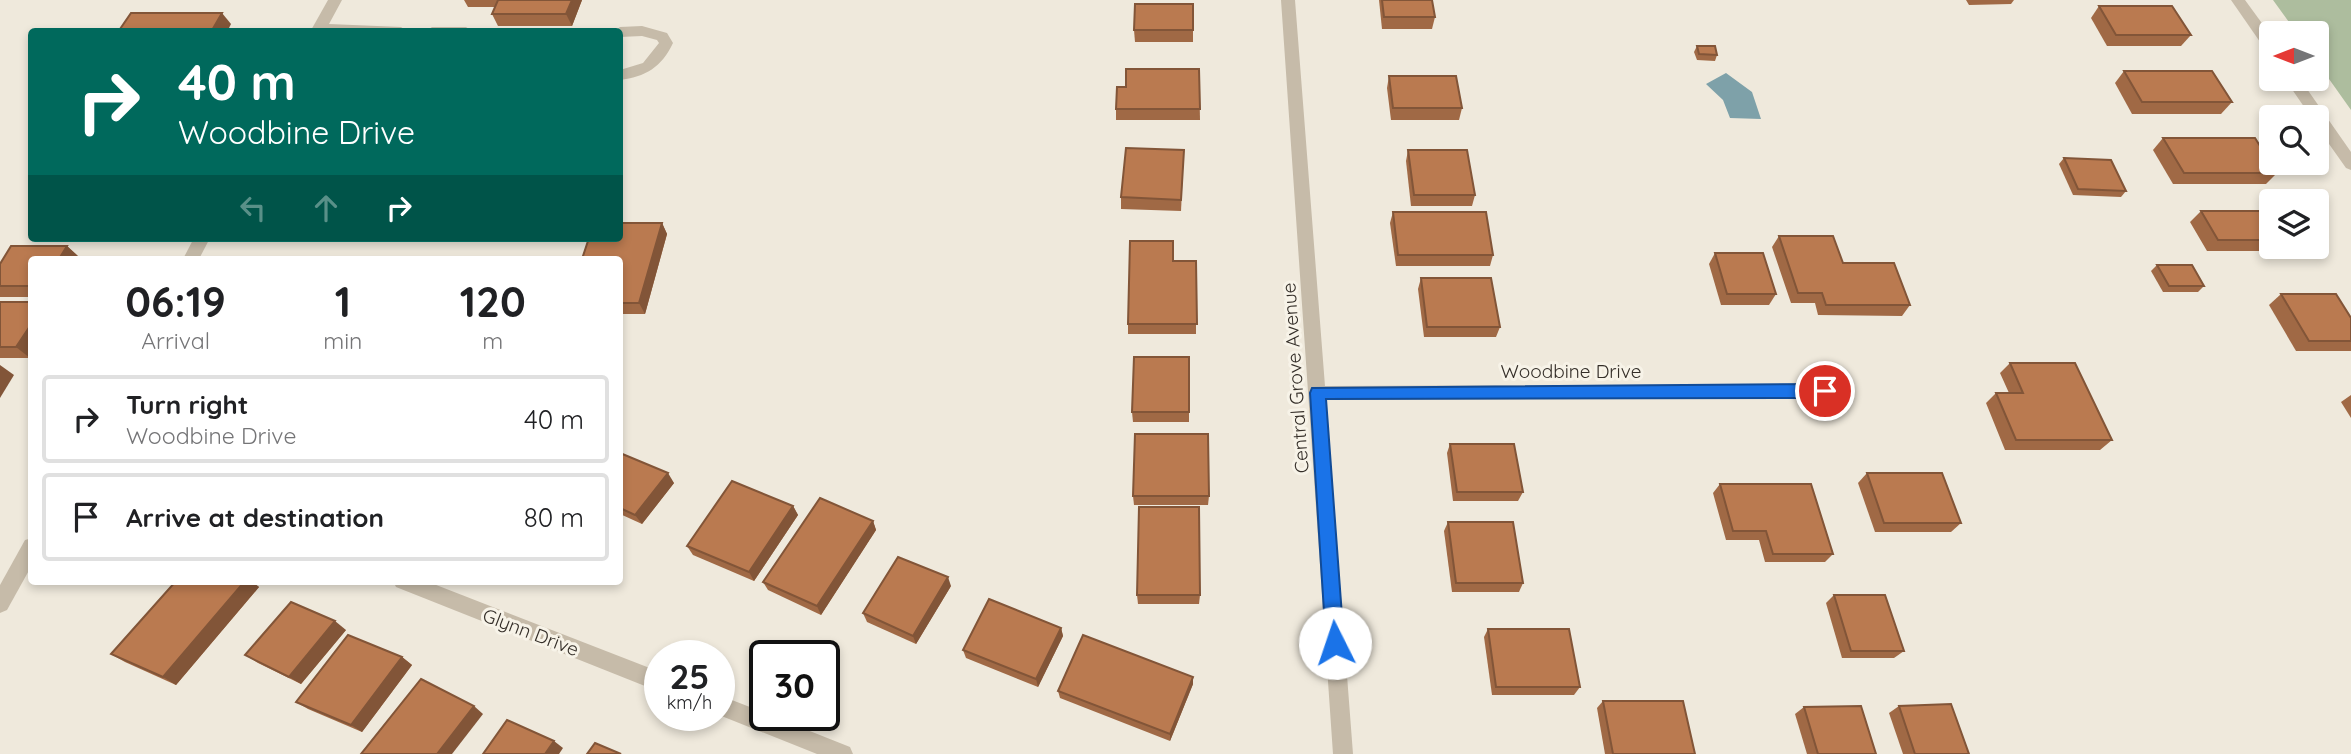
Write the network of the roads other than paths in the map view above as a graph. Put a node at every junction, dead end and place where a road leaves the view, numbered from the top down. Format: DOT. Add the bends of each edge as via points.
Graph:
graph roads {
  1 [pos="335,0"];
  2 [pos="1288,0"];
  3 [pos="2238,0"];
  4 [pos="319,28"];
  5 [pos="2259,30"];
  6 [pos="623,32"];
  7 [pos="623,74"];
  8 [pos="2300,91"];
  9 [pos="2351,164"];
  10 [pos="1825,391"];
  11 [pos="1318,393"];
  12 [pos="28,553"];
  13 [pos="413,585"];
  14 [pos="0,604"];
  15 [pos="644,676"];
  16 [pos="735,711"];
  17 [pos="843,754"];
  18 [pos="1343,754"];
  1 -- 4 [label="street"];
  2 -- 11 [label="street, Central Grove Avenue"];
  3 -- 5 [label="street"];
  6 -- 7 [label="street" via="662,36 666,43 653,65"];
  8 -- 9 [label="street"];
  10 -- 11 [label="street, Woodbine Drive"];
  11 -- 18 [label="street, Central Grove Avenue"];
  12 -- 14 [label="street"];
  13 -- 15 [label="street, Glynn Drive"];
  16 -- 17 [label="street"];
}
